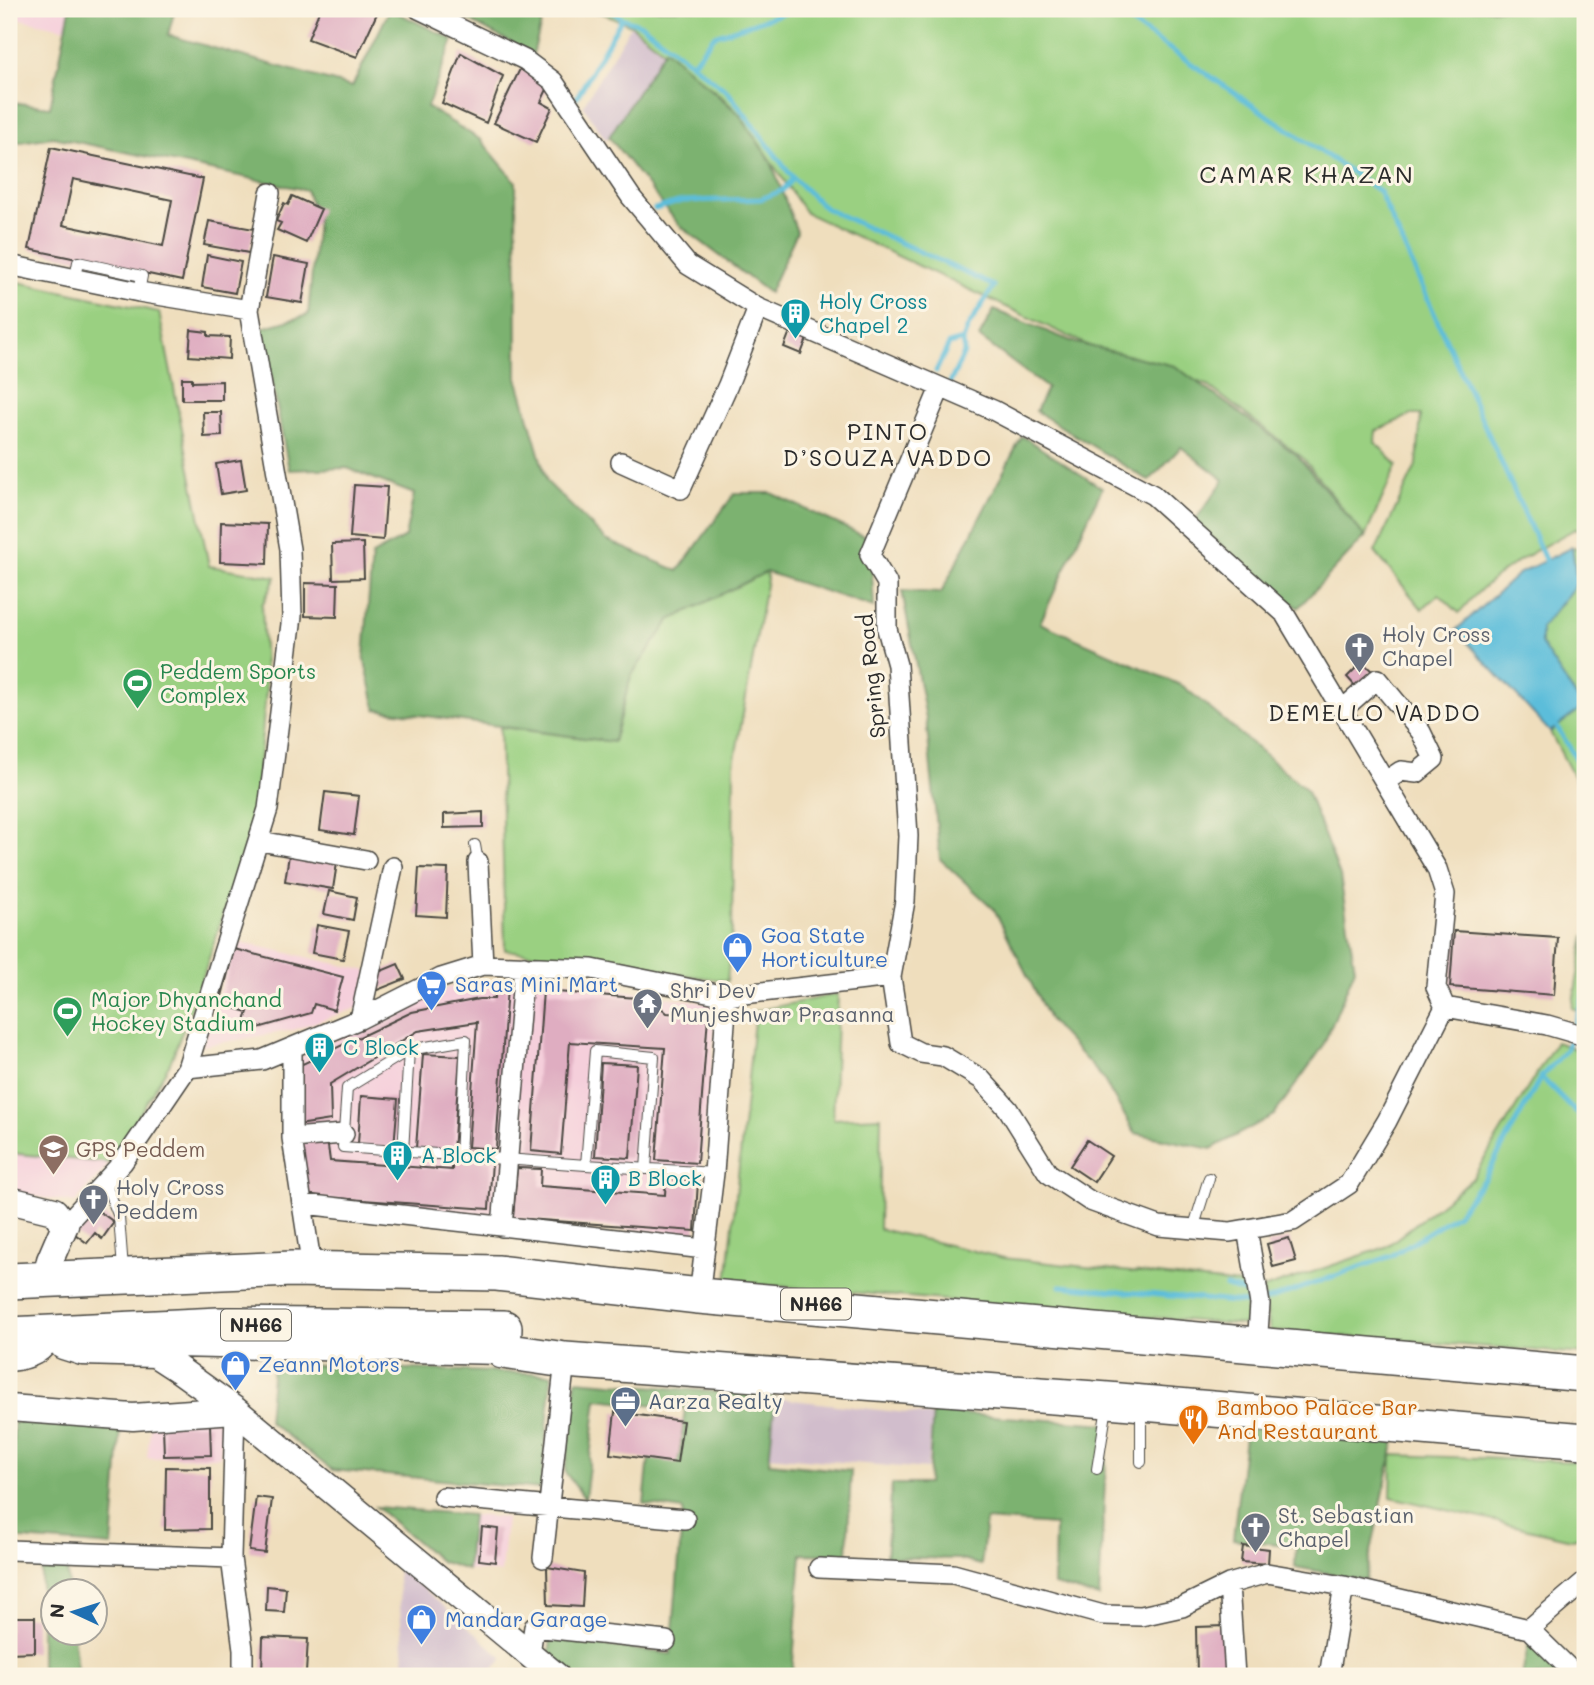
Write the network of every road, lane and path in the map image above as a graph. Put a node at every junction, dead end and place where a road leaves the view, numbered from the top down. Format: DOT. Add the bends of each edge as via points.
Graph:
graph roads {
  1 [pos="419,9"];
  2 [pos="270,193"];
  3 [pos="9,264"];
  4 [pos="758,308"];
  5 [pos="249,310"];
  6 [pos="937,386"];
  7 [pos="621,462"];
  8 [pos="1343,709"];
  9 [pos="1386,780"];
  10 [pos="260,841"];
  11 [pos="477,853"];
  12 [pos="366,860"];
  13 [pos="393,867"];
  14 [pos="483,965"];
  15 [pos="524,966"];
  16 [pos="891,977"];
  17 [pos="727,996"];
  18 [pos="1445,1007"];
  19 [pos="360,1020"];
  20 [pos="1579,1034"];
  21 [pos="292,1049"];
  22 [pos="409,1050"];
  23 [pos="187,1068"];
  24 [pos="344,1133"];
  25 [pos="292,1138"];
  26 [pos="403,1152"];
  27 [pos="460,1156"];
  28 [pos="507,1159"];
  29 [pos="586,1165"];
  30 [pos="646,1169"];
  31 [pos="714,1172"];
  32 [pos="1209,1178"];
  33 [pos="105,1182"];
  34 [pos="9,1200"];
  35 [pos="304,1204"];
  36 [pos="65,1225"];
  37 [pos="502,1227"];
  38 [pos="1193,1229"];
  39 [pos="1247,1229"];
  40 [pos="705,1249"];
  41 [pos="312,1269"];
  42 [pos="123,1274"];
  43 [pos="46,1278"];
  44 [pos="9,1281"];
  45 [pos="9,1296"];
  46 [pos="699,1296"];
  47 [pos="52,1331"];
  48 [pos="9,1335"];
  49 [pos="1257,1346"];
  50 [pos="503,1352"];
  51 [pos="155,1354"];
  52 [pos="9,1358"];
  53 [pos="565,1360"];
  54 [pos="1585,1374"];
  55 [pos="1124,1402"];
  56 [pos="9,1408"];
  57 [pos="235,1410"];
  58 [pos="1585,1441"];
  59 [pos="1141,1462"];
  60 [pos="1097,1469"];
  61 [pos="443,1497"];
  62 [pos="548,1507"];
  63 [pos="685,1519"];
  64 [pos="9,1550"];
  65 [pos="231,1558"];
  66 [pos="543,1558"];
  67 [pos="819,1568"];
  68 [pos="1585,1581"];
  69 [pos="1229,1584"];
  70 [pos="1344,1586"];
  71 [pos="1529,1629"];
  72 [pos="666,1641"];
  73 [pos="530,1653"];
  74 [pos="243,1676"];
  75 [pos="556,1676"];
  76 [pos="1235,1676"];
  77 [pos="1329,1676"];
  78 [pos="1577,1676"];
  1 -- 4 [label="street" via="525,61 553,81 631,197 688,265"];
  2 -- 5 [label="street"];
  3 -- 5 [label="street"];
  4 -- 6 [label="street"];
  4 -- 7 [label="street" via="681,489"];
  5 -- 10 [label="street" via="290,549 292,615"];
  6 -- 8 [label="street" via="993,410 1153,495 1284,613"];
  6 -- 16 [label="street, Spring Road" via="870,555 887,583 887,629 897,665 908,836 905,901"];
  8 -- 9 [label="street"];
  8 -- 9 [label="street" via="1377,678 1421,732 1434,759 1417,773 1401,771"];
  9 -- 18 [label="street" via="1437,869 1445,894 1436,987"];
  10 -- 12 [label="street"];
  10 -- 23 [label="street"];
  11 -- 14 [label="street"];
  13 -- 19 [label="street"];
  14 -- 15 [label="street"];
  14 -- 19 [label="street" via="441,978"];
  15 -- 17 [label="street" via="592,969"];
  15 -- 28 [label="street"];
  16 -- 17 [label="street"];
  16 -- 38 [label="street" via="901,1043 943,1056 981,1079 1008,1109 1048,1173 1090,1201 1159,1226"];
  17 -- 31 [label="street"];
  18 -- 20 [label="street"];
  18 -- 39 [label="street" via="1349,1184 1293,1221"];
  19 -- 21 [label="street"];
  21 -- 23 [label="street" via="262,1060"];
  21 -- 25 [label="street"];
  22 -- 24 [label="lane" via="347,1088"];
  22 -- 26 [label="lane"];
  22 -- 27 [label="lane" via="466,1040"];
  23 -- 33 [label="street"];
  24 -- 25 [label="street"];
  24 -- 26 [label="lane" via="343,1147"];
  25 -- 35 [label="street"];
  26 -- 27 [label="lane"];
  27 -- 28 [label="lane"];
  28 -- 29 [label="lane"];
  28 -- 37 [label="street"];
  29 -- 30 [label="lane"];
  29 -- 30 [label="lane" via="595,1052 654,1057"];
  30 -- 31 [label="lane"];
  31 -- 40 [label="street"];
  32 -- 38 [label="lane"];
  33 -- 36 [label="street"];
  33 -- 42 [label="lane" via="119,1217"];
  34 -- 36 [label="street" via="54,1211"];
  35 -- 37 [label="street"];
  35 -- 41 [label="street"];
  36 -- 43 [label="street"];
  37 -- 40 [label="street"];
  38 -- 39 [label="street"];
  39 -- 49 [label="street" via="1260,1304"];
  40 -- 46 [label="street"];
  41 -- 42 [label="highway, NH66"];
  41 -- 46 [label="highway, NH66" via="497,1273"];
  42 -- 43 [label="highway, NH66"];
  43 -- 44 [label="highway"];
  43 -- 45 [label="highway, NH66"];
  43 -- 47 [label="highway"];
  46 -- 49 [label="highway, NH66"];
  47 -- 48 [label="highway, NH66"];
  47 -- 50 [label="highway, NH66" via="219,1325 504,1328"];
  47 -- 51 [label="street" via="63,1346 82,1352"];
  47 -- 52 [label="street" via="44,1346"];
  49 -- 54 [label="highway, NH66"];
  50 -- 51 [label="street" via="174,1344"];
  50 -- 53 [label="highway"];
  51 -- 57 [label="street"];
  53 -- 55 [label="highway"];
  53 -- 62 [label="street"];
  55 -- 58 [label="highway"];
  55 -- 59 [label="lane"];
  55 -- 60 [label="lane"];
  56 -- 57 [label="street" via="133,1417"];
  57 -- 65 [label="street"];
  57 -- 73 [label="street"];
  61 -- 62 [label="street"];
  62 -- 63 [label="street"];
  62 -- 66 [label="street"];
  64 -- 65 [label="street"];
  65 -- 74 [label="street"];
  67 -- 69 [label="street" via="953,1574 1103,1615 1141,1616 1182,1607"];
  68 -- 71 [label="street"];
  69 -- 70 [label="street" via="1267,1573"];
  69 -- 76 [label="street"];
  70 -- 71 [label="street"];
  70 -- 77 [label="street"];
  71 -- 78 [label="street"];
  72 -- 73 [label="street" via="534,1627"];
  73 -- 75 [label="street"];
}
